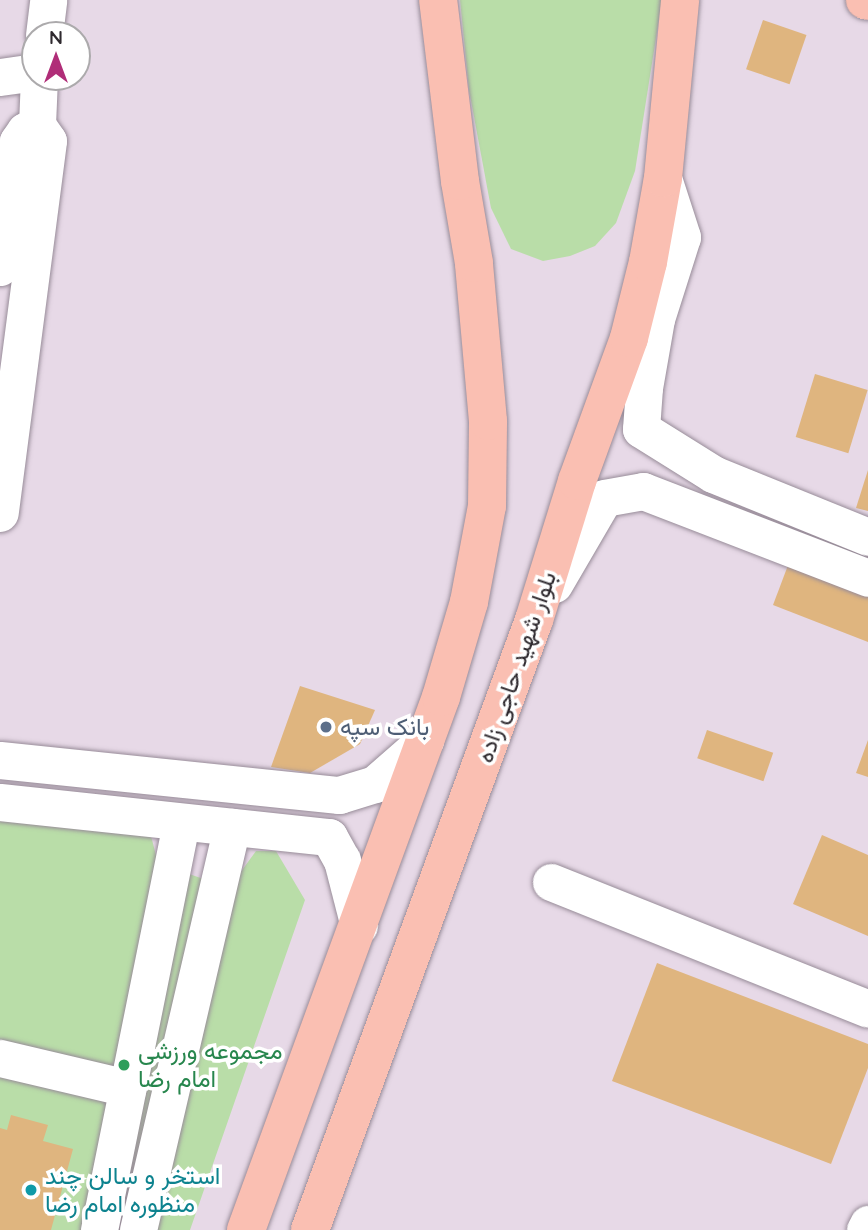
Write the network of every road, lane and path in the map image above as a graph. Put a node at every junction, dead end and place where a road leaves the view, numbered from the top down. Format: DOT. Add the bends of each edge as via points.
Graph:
graph roads {
  1 [pos="48,0"];
  2 [pos="438,0"];
  3 [pos="680,0"];
  4 [pos="46,21"];
  5 [pos="21,74"];
  6 [pos="0,77"];
  7 [pos="34,91"];
  8 [pos="18,138"];
  9 [pos="663,178"];
  10 [pos="0,267"];
  11 [pos="0,513"];
  12 [pos="868,537"];
  13 [pos="868,578"];
  14 [pos="534,620"];
  15 [pos="425,740"];
  16 [pos="0,760"];
  17 [pos="0,802"];
  18 [pos="181,822"];
  19 [pos="232,827"];
  20 [pos="551,882"];
  21 [pos="359,926"];
  22 [pos="868,1009"];
  23 [pos="0,1058"];
  24 [pos="128,1088"];
  25 [pos="868,1224"];
  26 [pos="99,1230"];
  27 [pos="138,1230"];
  28 [pos="246,1230"];
  29 [pos="310,1230"];
  30 [pos="866,1230"];
  1 -- 4 [label="lane"];
  2 -- 15 [label="main road" via="474,263 487,407 486,506 469,602"];
  3 -- 9 [label="main road, بلوار شهید حاجی زاده"];
  5 -- 6 [label="lane"];
  7 -- 8 [label="lane"];
  8 -- 10 [label="lane"];
  8 -- 11 [label="lane" via="48,141"];
  9 -- 12 [label="lane" via="682,237 656,319 641,429 713,474"];
  9 -- 14 [label="main road, بلوار شهید حاجی زاده" via="629,338"];
  13 -- 14 [label="lane" via="643,491 604,498"];
  14 -- 29 [label="main road, بلوار شهید حاجی زاده"];
  15 -- 16 [label="lane" via="375,784 338,796"];
  15 -- 21 [label="main road"];
  17 -- 18 [label="lane"];
  18 -- 19 [label="lane"];
  18 -- 24 [label="lane"];
  19 -- 21 [label="lane" via="329,838 342,860"];
  19 -- 27 [label="lane"];
  20 -- 22 [label="lane"];
  21 -- 28 [label="main road"];
  23 -- 24 [label="lane"];
  24 -- 26 [label="lane"];
  25 -- 30 [label="lane"];
}
